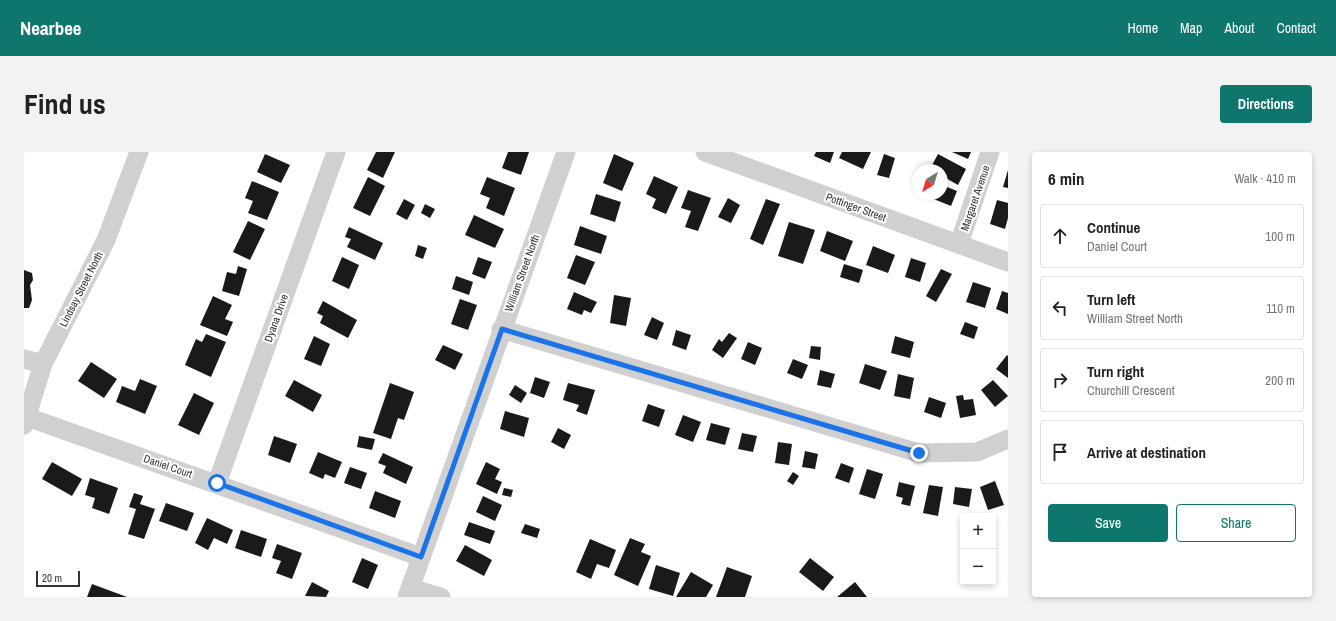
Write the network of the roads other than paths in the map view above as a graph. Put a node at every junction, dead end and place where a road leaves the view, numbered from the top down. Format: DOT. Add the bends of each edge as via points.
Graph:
graph roads {
  1 [pos="139,152"];
  2 [pos="336,152"];
  3 [pos="566,152"];
  4 [pos="705,152"];
  5 [pos="990,152"];
  6 [pos="959,244"];
  7 [pos="1008,262"];
  8 [pos="502,329"];
  9 [pos="24,359"];
  10 [pos="43,364"];
  11 [pos="26,421"];
  12 [pos="1008,439"];
  13 [pos="217,483"];
  14 [pos="421,557"];
  15 [pos="408,593"];
  16 [pos="441,597"];
  1 -- 10 [label="street, Lindsay Street North" via="106,240"];
  2 -- 13 [label="street, Dyana Drive"];
  3 -- 8 [label="street, William Street North"];
  4 -- 6 [label="street, Pottinger Street"];
  5 -- 6 [label="street, Margaret Avenue"];
  6 -- 7 [label="street, Pottinger Street"];
  8 -- 12 [label="street" via="919,453 977,452"];
  8 -- 14 [label="street, William Street North"];
  9 -- 10 [label="street"];
  10 -- 11 [label="street, Lindsay Street North"];
  11 -- 13 [label="street, Daniel Court"];
  13 -- 14 [label="street, Daniel Court"];
  14 -- 15 [label="street, William Street North"];
  15 -- 16 [label="street"];
}
